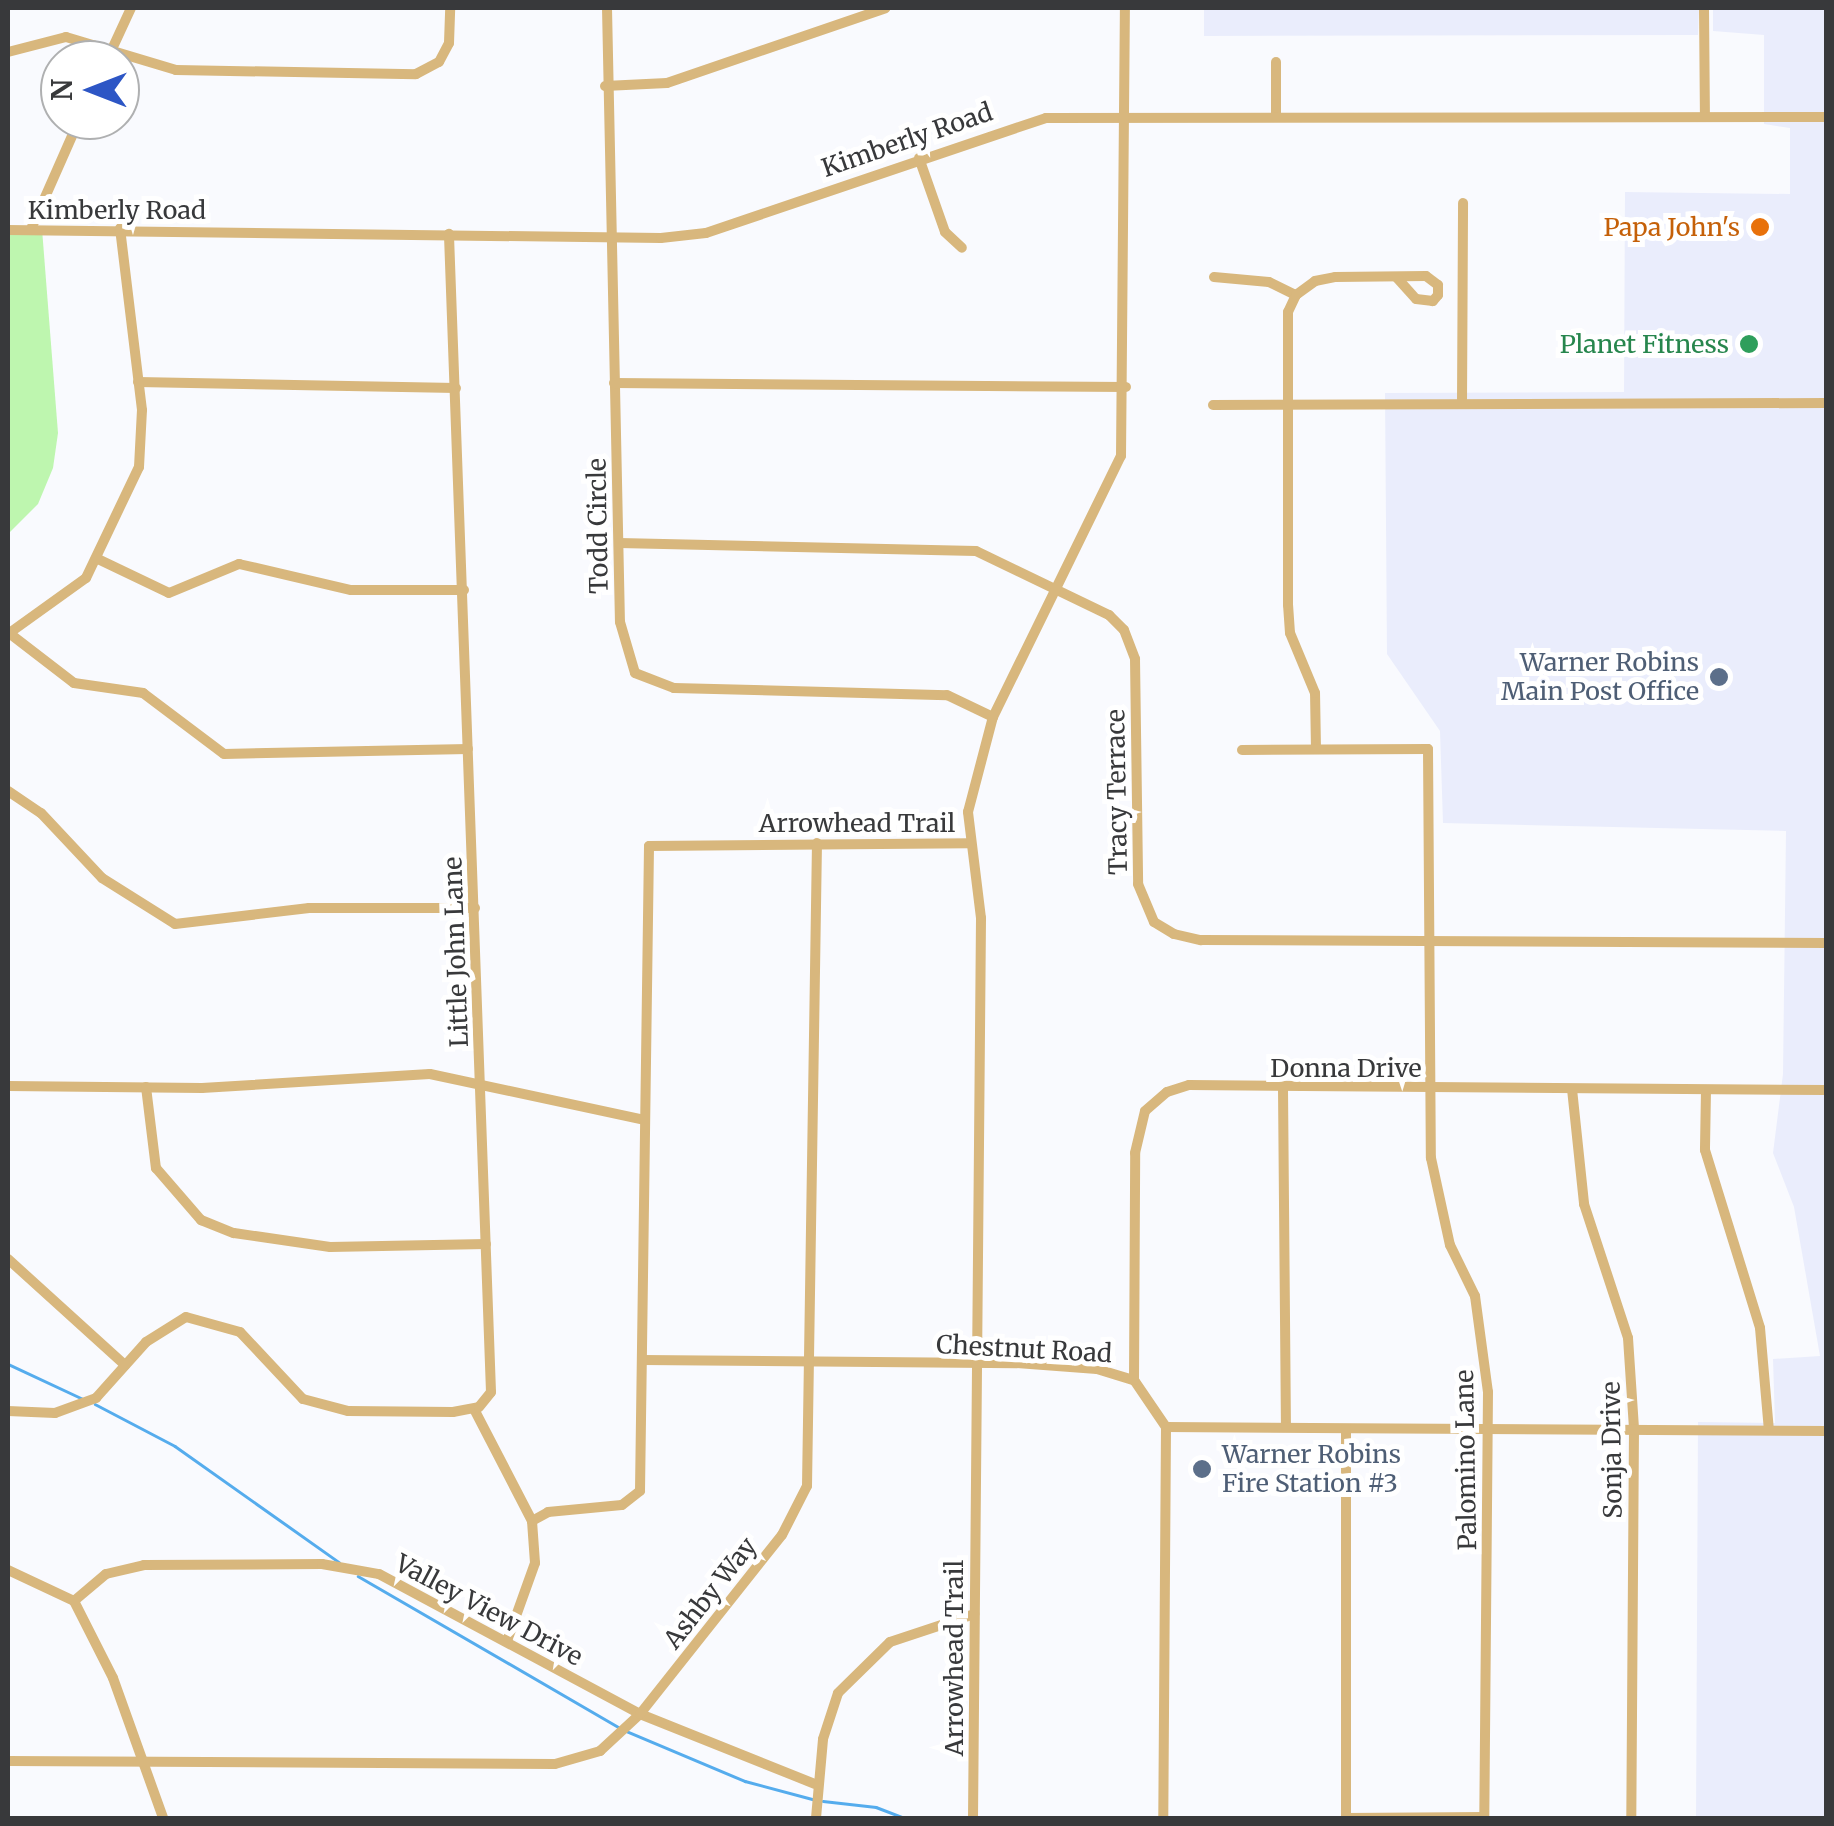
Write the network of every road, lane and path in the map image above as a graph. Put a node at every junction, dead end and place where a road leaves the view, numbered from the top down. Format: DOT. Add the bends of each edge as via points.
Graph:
graph roads {
  1 [pos="131,8"];
  2 [pos="450,8"];
  3 [pos="607,8"];
  4 [pos="886,8"];
  5 [pos="1125,8"];
  6 [pos="1704,8"];
  7 [pos="116,40"];
  8 [pos="40,42"];
  9 [pos="8,52"];
  10 [pos="140,62"];
  11 [pos="1276,62"];
  12 [pos="605,86"];
  13 [pos="1124,114"];
  14 [pos="1705,114"];
  15 [pos="1276,115"];
  16 [pos="1826,117"];
  17 [pos="70,140"];
  18 [pos="919,158"];
  19 [pos="1462,203"];
  20 [pos="120,228"];
  21 [pos="31,229"];
  22 [pos="8,230"];
  23 [pos="449,234"];
  24 [pos="608,236"];
  25 [pos="962,248"];
  26 [pos="1214,277"];
  27 [pos="1397,278"];
  28 [pos="1438,290"];
  29 [pos="1462,292"];
  30 [pos="1296,296"];
  31 [pos="138,382"];
  32 [pos="614,383"];
  33 [pos="1126,387"];
  34 [pos="456,388"];
  35 [pos="1826,403"];
  36 [pos="1287,404"];
  37 [pos="1462,404"];
  38 [pos="1213,405"];
  39 [pos="619,543"];
  40 [pos="100,560"];
  41 [pos="464,590"];
  42 [pos="1055,593"];
  43 [pos="8,634"];
  44 [pos="993,717"];
  45 [pos="468,750"];
  46 [pos="1242,750"];
  47 [pos="1316,750"];
  48 [pos="8,791"];
  49 [pos="816,843"];
  50 [pos="969,843"];
  51 [pos="475,908"];
  52 [pos="1430,943"];
  53 [pos="1826,943"];
  54 [pos="481,1081"];
  55 [pos="8,1086"];
  56 [pos="146,1087"];
  57 [pos="1429,1088"];
  58 [pos="1283,1089"];
  59 [pos="1572,1089"];
  60 [pos="1706,1090"];
  61 [pos="1826,1090"];
  62 [pos="644,1120"];
  63 [pos="486,1244"];
  64 [pos="8,1259"];
  65 [pos="643,1360"];
  66 [pos="976,1362"];
  67 [pos="812,1364"];
  68 [pos="125,1365"];
  69 [pos="1134,1380"];
  70 [pos="474,1409"];
  71 [pos="8,1411"];
  72 [pos="1286,1426"];
  73 [pos="1490,1426"];
  74 [pos="1166,1428"];
  75 [pos="1346,1429"];
  76 [pos="1634,1429"];
  77 [pos="1769,1430"];
  78 [pos="1826,1431"];
  79 [pos="532,1522"];
  80 [pos="8,1570"];
  81 [pos="74,1600"];
  82 [pos="974,1614"];
  83 [pos="507,1641"];
  84 [pos="640,1714"];
  85 [pos="141,1758"];
  86 [pos="8,1761"];
  87 [pos="815,1784"];
  88 [pos="163,1818"];
  89 [pos="816,1818"];
  90 [pos="973,1818"];
  91 [pos="1163,1818"];
  92 [pos="1346,1818"];
  93 [pos="1484,1818"];
  94 [pos="1631,1818"];
  1 -- 7 [label="street"];
  2 -- 10 [label="street" via="449,43 439,62 416,74 176,70"];
  3 -- 12 [label="street, Todd Circle"];
  4 -- 12 [label="street" via="667,83"];
  5 -- 13 [label="street"];
  6 -- 14 [label="street"];
  8 -- 9 [label="street"];
  11 -- 15 [label="street"];
  12 -- 24 [label="street, Todd Circle"];
  13 -- 15 [label="street, Kimberly Road"];
  13 -- 18 [label="street, Kimberly Road" via="1046,118"];
  13 -- 33 [label="street"];
  14 -- 15 [label="street, Kimberly Road"];
  14 -- 16 [label="street, Kimberly Road"];
  17 -- 21 [label="street"];
  18 -- 24 [label="street, Kimberly Road" via="706,233"];
  18 -- 25 [label="street" via="944,232"];
  19 -- 29 [label="street"];
  20 -- 21 [label="street, Kimberly Road"];
  20 -- 23 [label="street, Kimberly Road"];
  20 -- 31 [label="street"];
  21 -- 22 [label="street, Kimberly Road"];
  23 -- 24 [label="street, Kimberly Road"];
  23 -- 34 [label="street, Little John Lane"];
  24 -- 32 [label="street, Todd Circle"];
  26 -- 30 [label="street" via="1269,282"];
  27 -- 28 [label="street" via="1426,276"];
  27 -- 28 [label="street" via="1425,302"];
  27 -- 30 [label="street" via="1335,277 1315,281"];
  28 -- 29 [label="street"];
  29 -- 37 [label="street"];
  30 -- 36 [label="street" via="1286,332"];
  31 -- 34 [label="street"];
  31 -- 40 [label="street" via="139,467"];
  32 -- 33 [label="street"];
  32 -- 39 [label="street, Todd Circle"];
  33 -- 42 [label="street" via="1122,456"];
  34 -- 41 [label="street, Little John Lane"];
  35 -- 37 [label="street"];
  36 -- 37 [label="street"];
  36 -- 38 [label="street"];
  36 -- 47 [label="street" via="1290,633 1315,693"];
  39 -- 42 [label="street, Tracy Terrace" via="976,551"];
  39 -- 44 [label="street, Todd Circle" via="624,652 635,673 651,683 947,695 974,702"];
  40 -- 41 [label="street" via="169,593 239,564 351,590"];
  40 -- 43 [label="street" via="70,593"];
  41 -- 45 [label="street, Little John Lane"];
  42 -- 44 [label="street"];
  42 -- 52 [label="street, Tracy Terrace" via="1108,616 1133,646 1138,884 1154,922 1201,940"];
  43 -- 45 [label="street" via="74,683 143,692 224,754"];
  44 -- 50 [label="street" via="972,781"];
  45 -- 51 [label="street, Little John Lane"];
  46 -- 47 [label="street"];
  47 -- 52 [label="street, Palomino Lane" via="1428,749"];
  48 -- 51 [label="street" via="42,813 102,878 175,924 309,908"];
  49 -- 50 [label="street, Arrowhead Trail"];
  49 -- 62 [label="street, Arrowhead Trail" via="649,846"];
  49 -- 67 [label="street, Ashby Way"];
  50 -- 66 [label="street, Arrowhead Trail" via="980,872 981,918"];
  51 -- 54 [label="street, Little John Lane"];
  52 -- 53 [label="street, Tracy Terrace"];
  52 -- 57 [label="street, Palomino Lane"];
  54 -- 56 [label="street" via="430,1074"];
  54 -- 62 [label="street" via="532,1100"];
  54 -- 63 [label="street, Little John Lane"];
  55 -- 56 [label="street"];
  56 -- 63 [label="street" via="156,1168 201,1220 234,1233 330,1247"];
  57 -- 58 [label="street, Donna Drive"];
  57 -- 59 [label="street, Donna Drive"];
  57 -- 73 [label="street, Palomino Lane" via="1437,1204 1474,1296"];
  58 -- 69 [label="street, Donna Drive" via="1189,1085 1167,1092 1145,1112 1135,1154"];
  58 -- 72 [label="street"];
  59 -- 60 [label="street, Donna Drive"];
  59 -- 76 [label="street, Sonja Drive" via="1584,1204 1628,1338"];
  60 -- 61 [label="street, Donna Drive"];
  60 -- 77 [label="street" via="1705,1150 1760,1328"];
  62 -- 65 [label="street, Arrowhead Trail"];
  63 -- 70 [label="street, Little John Lane" via="492,1392"];
  64 -- 68 [label="street"];
  65 -- 67 [label="street, Chestnut Road"];
  65 -- 79 [label="street, Arrowhead Trail" via="640,1491 622,1505 548,1512"];
  66 -- 67 [label="street, Chestnut Road"];
  66 -- 69 [label="street, Chestnut Road" via="1097,1369"];
  66 -- 82 [label="street, Arrowhead Trail"];
  67 -- 84 [label="street, Ashby Way" via="803,1498 782,1535"];
  68 -- 70 [label="street" via="165,1326 186,1317 204,1319 240,1332 303,1399 348,1411"];
  68 -- 71 [label="street" via="96,1398 55,1413"];
  69 -- 74 [label="street, Chestnut Road"];
  70 -- 79 [label="street"];
  72 -- 74 [label="street"];
  72 -- 75 [label="street"];
  73 -- 75 [label="street"];
  73 -- 76 [label="street"];
  73 -- 93 [label="street, Palomino Lane"];
  74 -- 91 [label="street"];
  75 -- 92 [label="street"];
  76 -- 77 [label="street"];
  76 -- 94 [label="street, Sonja Drive"];
  77 -- 78 [label="street"];
  79 -- 83 [label="street" via="535,1563"];
  80 -- 81 [label="street"];
  81 -- 83 [label="street, Valley View Drive" via="124,1567 322,1564 379,1574"];
  81 -- 85 [label="street" via="108,1665"];
  82 -- 87 [label="street" via="890,1642 851,1677 829,1714"];
  82 -- 90 [label="street, Arrowhead Trail"];
  83 -- 84 [label="street, Valley View Drive"];
  84 -- 85 [label="street, Ashby Way" via="600,1751 555,1764"];
  84 -- 87 [label="street, Valley View Drive"];
  85 -- 86 [label="street, Ashby Way"];
  85 -- 88 [label="street"];
  87 -- 89 [label="street"];
  92 -- 93 [label="street"];
}
